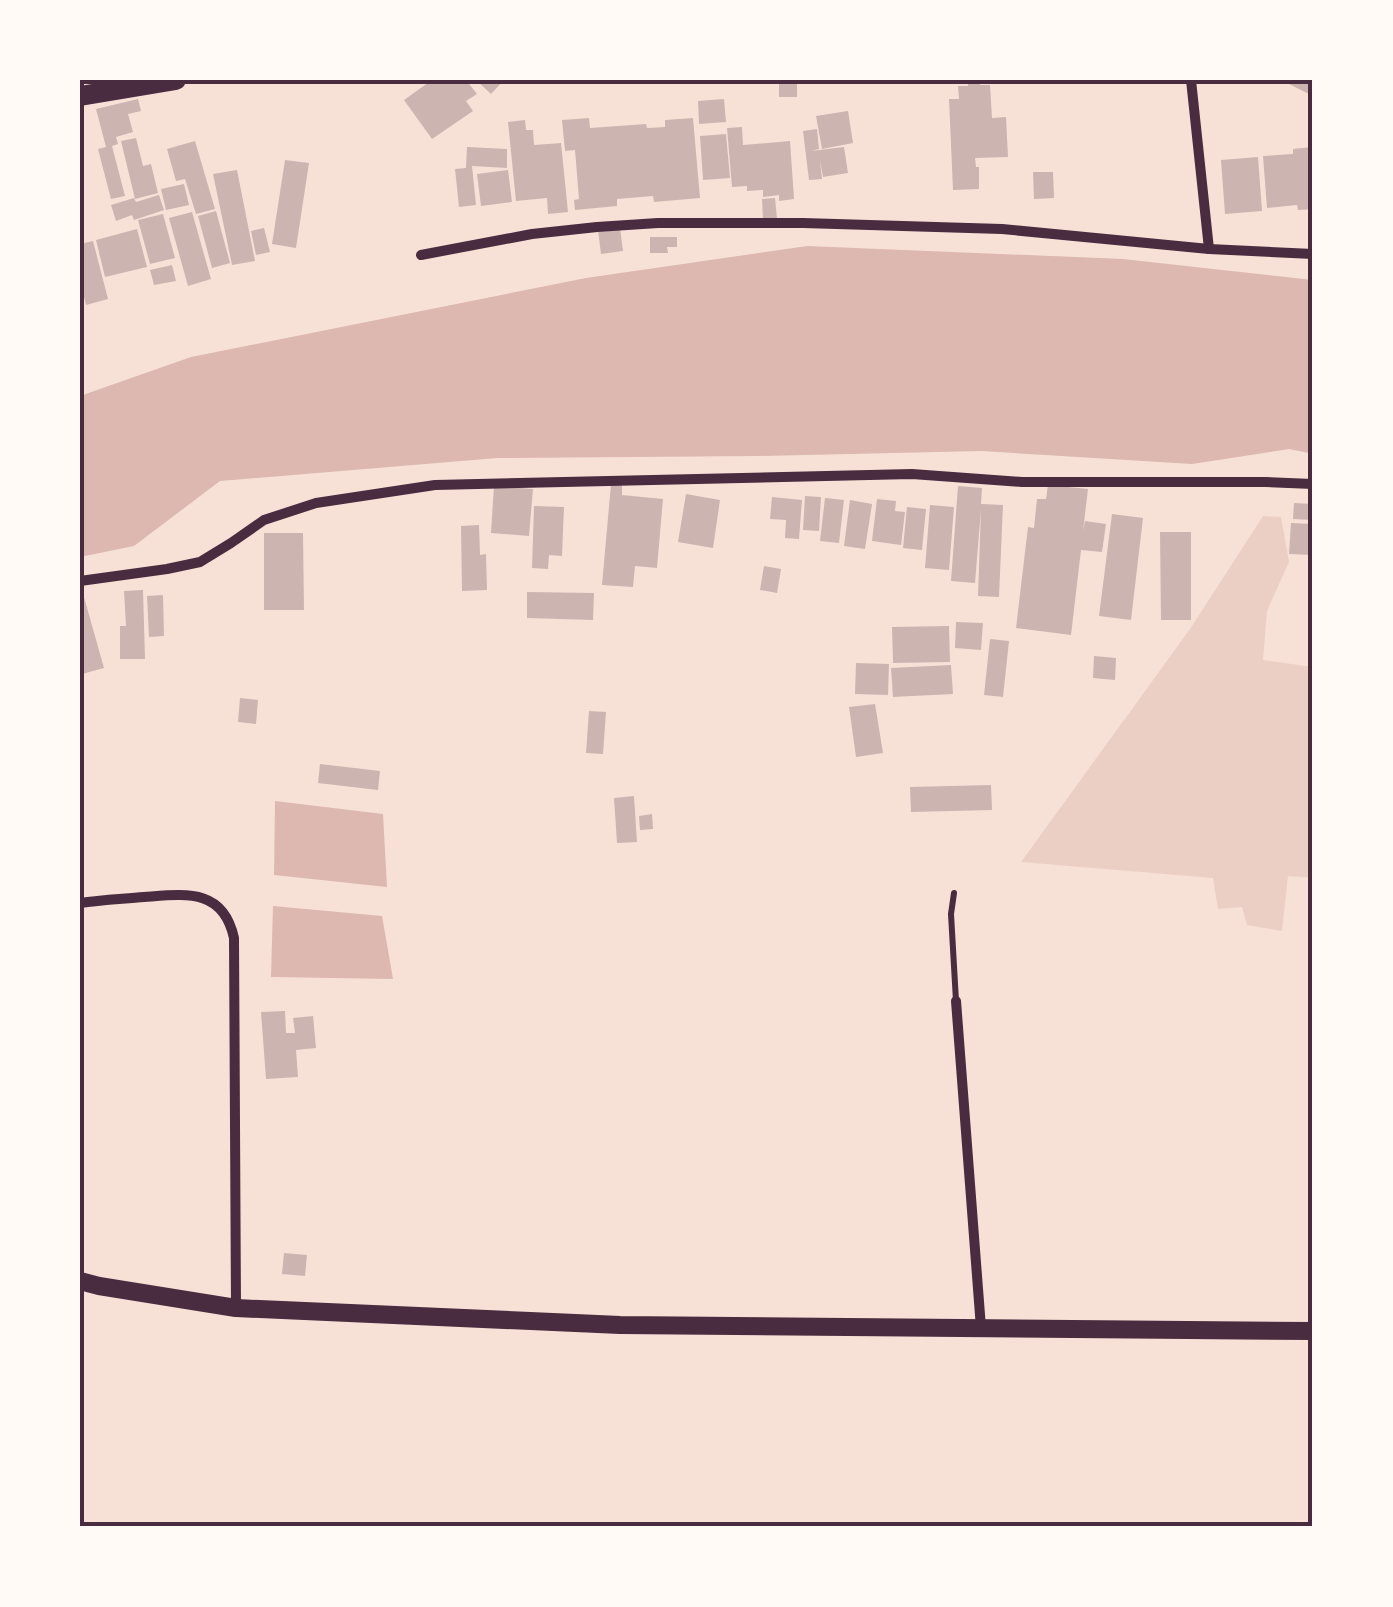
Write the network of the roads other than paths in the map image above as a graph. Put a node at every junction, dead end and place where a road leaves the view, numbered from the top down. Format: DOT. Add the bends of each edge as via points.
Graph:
graph roads {
  1 [pos="176,80"];
  2 [pos="1191,80"];
  3 [pos="80,96"];
  4 [pos="1209,249"];
  5 [pos="1313,254"];
  6 [pos="421,255"];
  7 [pos="1313,484"];
  8 [pos="80,581"];
  9 [pos="954,894"];
  10 [pos="80,903"];
  11 [pos="956,1001"];
  12 [pos="80,1281"];
  13 [pos="236,1308"];
  14 [pos="981,1328"];
  15 [pos="1313,1331"];
  1 -- 3 [label="main road"];
  2 -- 4 [label="street"];
  4 -- 5 [label="street"];
  4 -- 6 [label="street" via="1002,229 658,223 532,234"];
  7 -- 8 [label="street" via="1022,482 912,474 435,486 316,503 264,520 200,562"];
  9 -- 11 [label="lane"];
  10 -- 13 [label="street" via="182,894 202,897 230,920"];
  11 -- 14 [label="street"];
  12 -- 13 [label="street"];
  13 -- 14 [label="street" via="620,1326"];
  14 -- 15 [label="street"];
}
